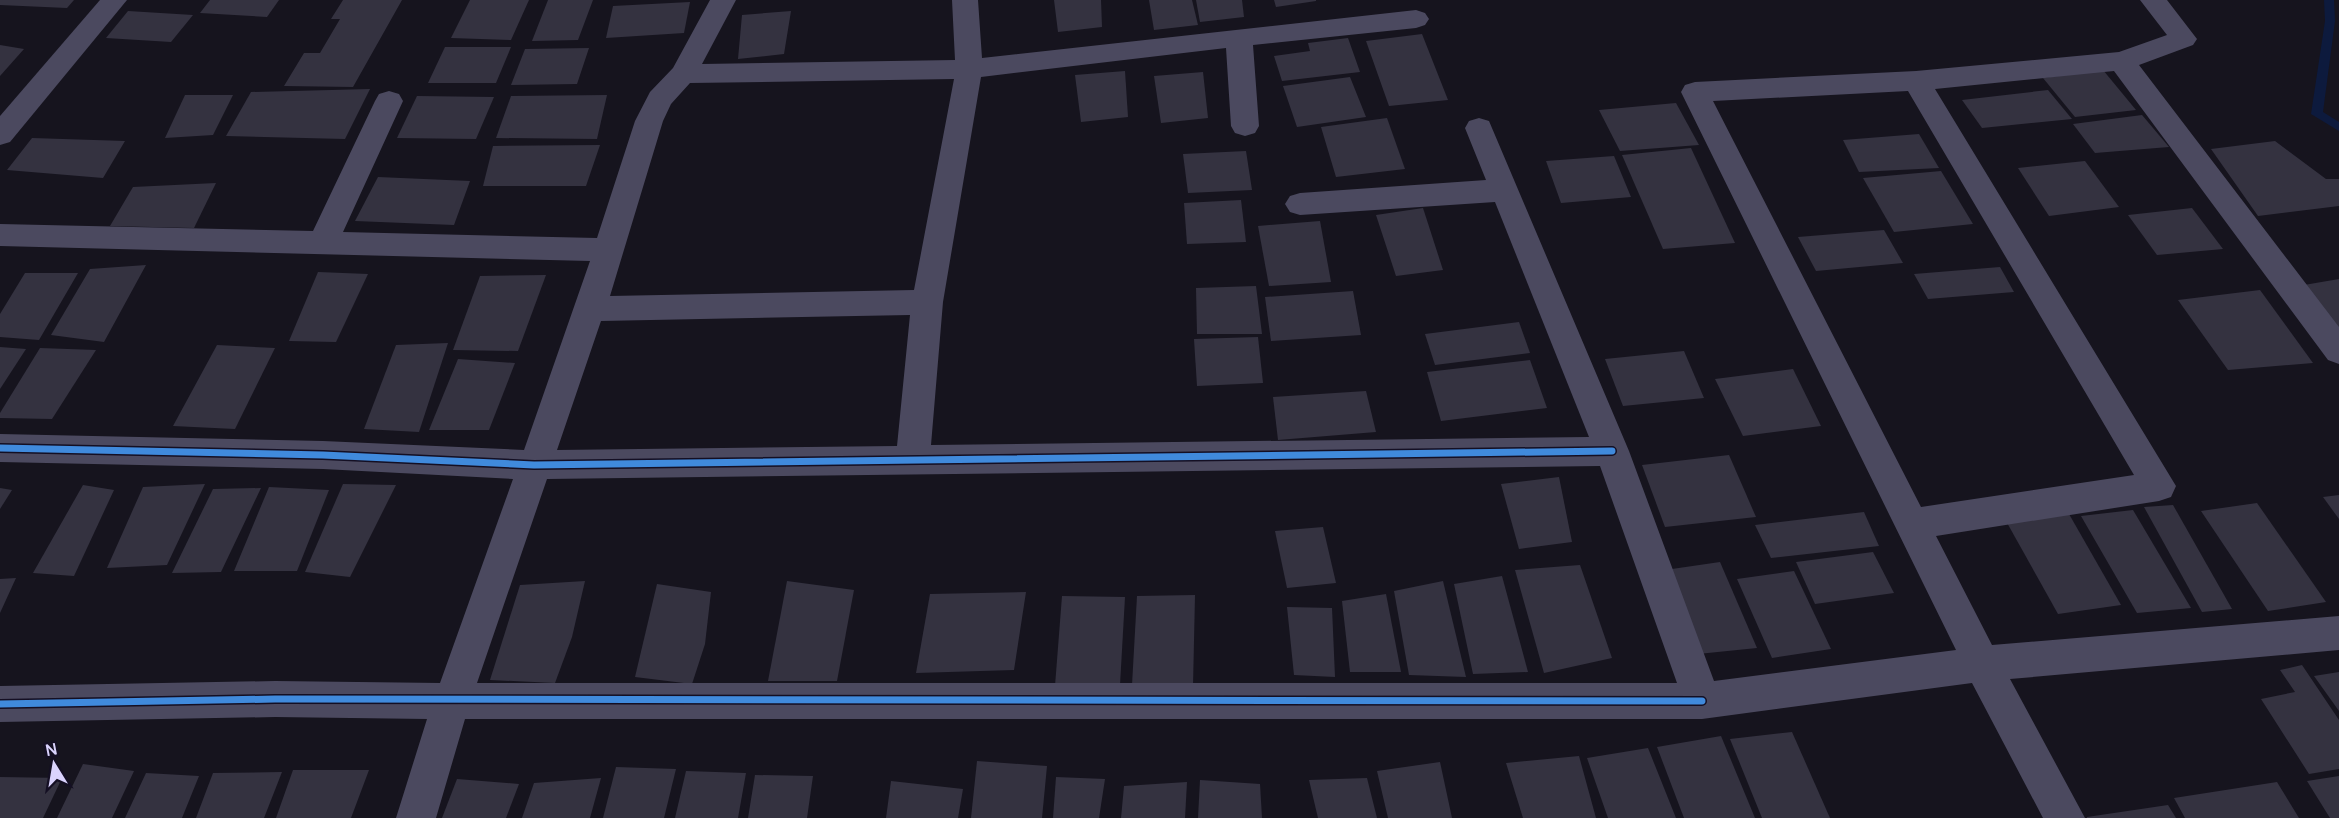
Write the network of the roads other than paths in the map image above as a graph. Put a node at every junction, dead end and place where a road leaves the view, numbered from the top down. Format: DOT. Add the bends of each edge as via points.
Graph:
graph roads {
  1 [pos="114,0"];
  2 [pos="723,0"];
  3 [pos="965,0"];
  4 [pos="2154,0"];
  5 [pos="1416,19"];
  6 [pos="1239,37"];
  7 [pos="2121,61"];
  8 [pos="969,69"];
  9 [pos="683,74"];
  10 [pos="1916,81"];
  11 [pos="389,101"];
  12 [pos="1245,126"];
  13 [pos="1479,128"];
  14 [pos="0,135"];
  15 [pos="1505,190"];
  16 [pos="1300,204"];
  17 [pos="0,235"];
  18 [pos="322,244"];
  19 [pos="607,250"];
  20 [pos="927,302"];
  21 [pos="590,309"];
  22 [pos="2339,351"];
  23 [pos="0,448"];
  24 [pos="1612,452"];
  25 [pos="913,459"];
  26 [pos="534,465"];
  27 [pos="1913,524"];
  28 [pos="2339,633"];
  29 [pos="1982,664"];
  30 [pos="452,701"];
  31 [pos="1702,701"];
  32 [pos="0,704"];
  33 [pos="416,818"];
  34 [pos="2064,818"];
  1 -- 14 [label="street"];
  2 -- 9 [label="street"];
  3 -- 8 [label="street"];
  4 -- 7 [label="street" via="2184,39"];
  5 -- 6 [label="street"];
  6 -- 8 [label="street"];
  6 -- 12 [label="street"];
  7 -- 10 [label="street"];
  7 -- 22 [label="street"];
  8 -- 9 [label="street"];
  8 -- 20 [label="street"];
  9 -- 19 [label="street" via="660,99 649,121"];
  10 -- 27 [label="street" via="1695,92"];
  10 -- 27 [label="street" via="2159,486"];
  11 -- 18 [label="street"];
  13 -- 15 [label="street"];
  15 -- 16 [label="street"];
  15 -- 24 [label="street"];
  17 -- 18 [label="street"];
  18 -- 19 [label="street"];
  19 -- 21 [label="street"];
  20 -- 21 [label="street"];
  20 -- 25 [label="street"];
  21 -- 26 [label="street"];
  23 -- 26 [label="street" via="324,455"];
  24 -- 25 [label="street"];
  24 -- 31 [label="street"];
  25 -- 26 [label="street"];
  26 -- 30 [label="street"];
  27 -- 29 [label="street"];
  28 -- 29 [label="street"];
  29 -- 31 [label="street"];
  29 -- 34 [label="street"];
  30 -- 31 [label="street"];
  30 -- 32 [label="street" via="275,699"];
  30 -- 33 [label="street"];
}
